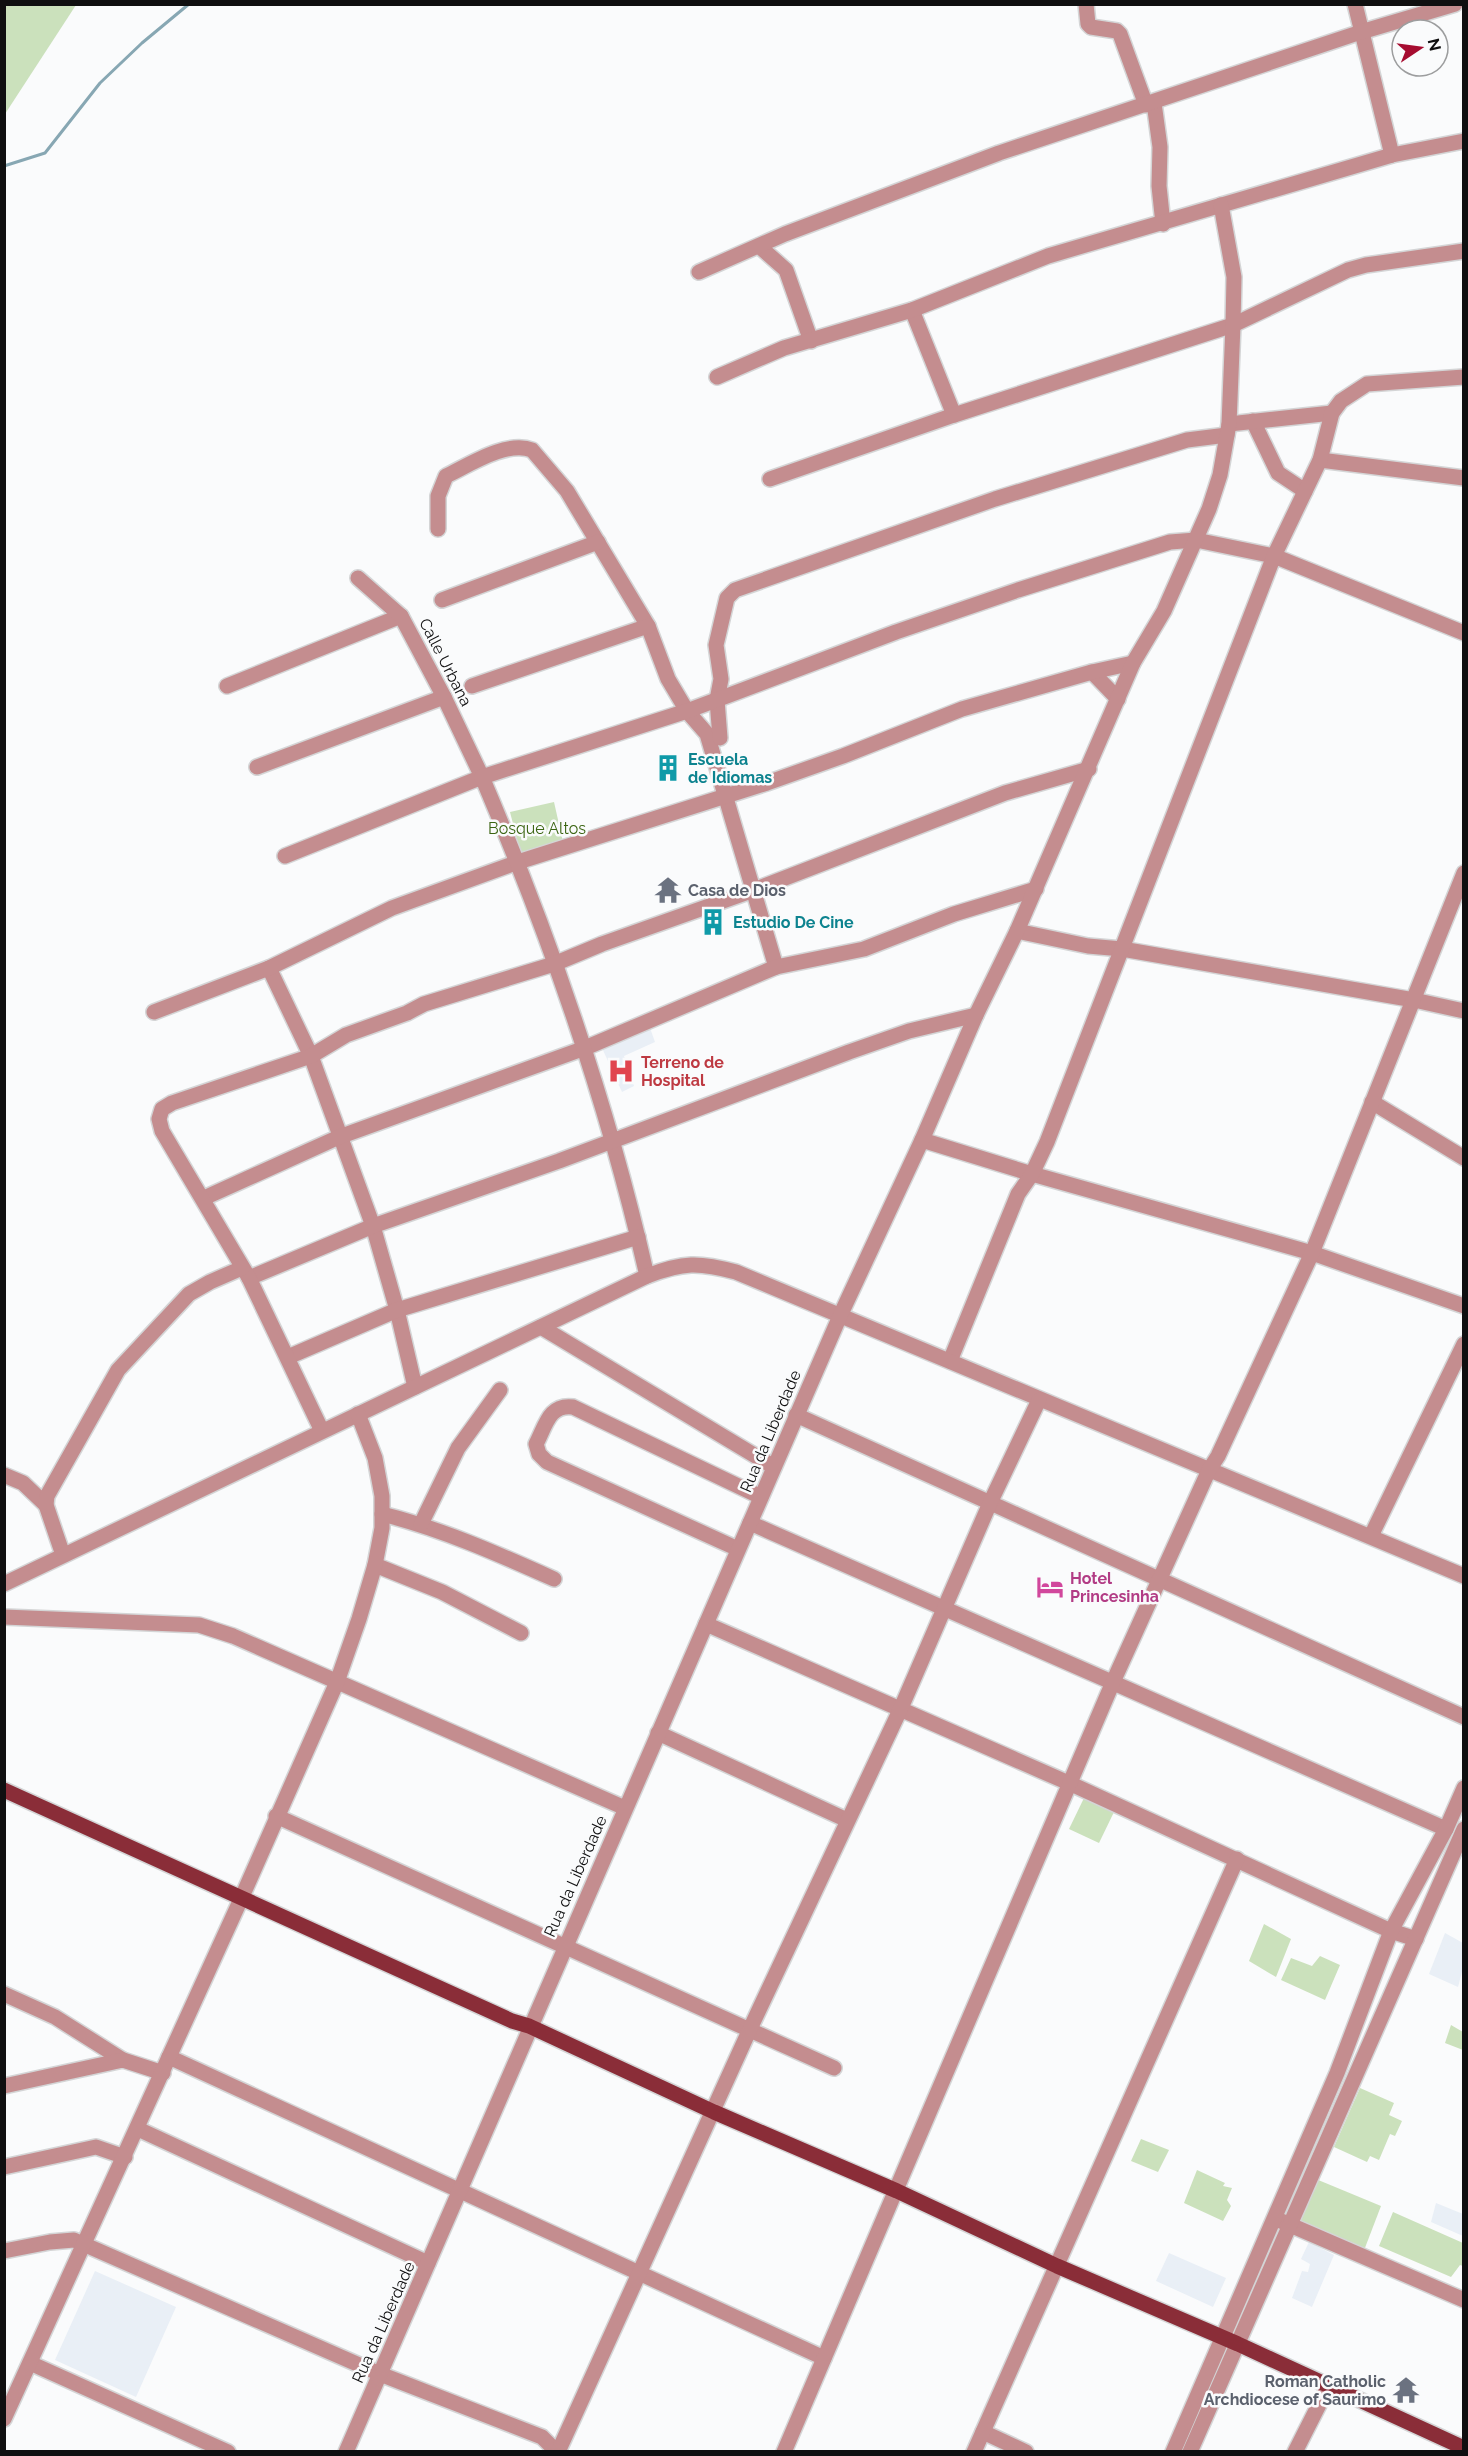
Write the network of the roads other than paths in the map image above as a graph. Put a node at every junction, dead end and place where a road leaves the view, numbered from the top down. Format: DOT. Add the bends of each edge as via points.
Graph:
graph roads {
  1 [pos="1086,4"];
  2 [pos="1355,4"];
  3 [pos="1455,4"];
  4 [pos="1361,32"];
  5 [pos="1150,104"];
  6 [pos="1464,141"];
  7 [pos="1392,156"];
  8 [pos="1221,205"];
  9 [pos="1163,224"];
  10 [pos="759,246"];
  11 [pos="1464,251"];
  12 [pos="699,272"];
  13 [pos="912,310"];
  14 [pos="1233,325"];
  15 [pos="811,341"];
  16 [pos="717,377"];
  17 [pos="1464,377"];
  18 [pos="1332,413"];
  19 [pos="954,415"];
  20 [pos="1253,421"];
  21 [pos="1228,429"];
  22 [pos="1320,460"];
  23 [pos="1464,478"];
  24 [pos="770,479"];
  25 [pos="1305,491"];
  26 [pos="438,529"];
  27 [pos="1196,540"];
  28 [pos="598,542"];
  29 [pos="1274,556"];
  30 [pos="358,578"];
  31 [pos="442,600"];
  32 [pos="402,616"];
  33 [pos="648,626"];
  34 [pos="1464,633"];
  35 [pos="1133,663"];
  36 [pos="1092,672"];
  37 [pos="227,686"];
  38 [pos="472,686"];
  39 [pos="444,697"];
  40 [pos="1118,699"];
  41 [pos="717,700"];
  42 [pos="687,711"];
  43 [pos="720,738"];
  44 [pos="257,767"];
  45 [pos="1089,769"];
  46 [pos="482,777"];
  47 [pos="727,796"];
  48 [pos="285,856"];
  49 [pos="518,862"];
  50 [pos="1464,873"];
  51 [pos="1036,889"];
  52 [pos="754,890"];
  53 [pos="1017,931"];
  54 [pos="1122,949"];
  55 [pos="554,964"];
  56 [pos="776,967"];
  57 [pos="269,968"];
  58 [pos="1414,1000"];
  59 [pos="1464,1011"];
  60 [pos="153,1012"];
  61 [pos="976,1015"];
  62 [pos="585,1048"];
  63 [pos="311,1056"];
  64 [pos="1372,1102"];
  65 [pos="339,1137"];
  66 [pos="614,1139"];
  67 [pos="922,1140"];
  68 [pos="1464,1158"];
  69 [pos="1032,1174"];
  70 [pos="204,1198"];
  71 [pos="373,1226"];
  72 [pos="638,1237"];
  73 [pos="1312,1253"];
  74 [pos="245,1273"];
  75 [pos="647,1276"];
  76 [pos="1464,1306"];
  77 [pos="398,1310"];
  78 [pos="840,1316"];
  79 [pos="542,1327"];
  80 [pos="1464,1344"];
  81 [pos="288,1357"];
  82 [pos="950,1361"];
  83 [pos="414,1387"];
  84 [pos="500,1390"];
  85 [pos="1039,1400"];
  86 [pos="358,1414"];
  87 [pos="796,1415"];
  88 [pos="322,1431"];
  89 [pos="774,1467"];
  90 [pos="1209,1470"];
  91 [pos="4,1475"];
  92 [pos="761,1497"];
  93 [pos="990,1503"];
  94 [pos="46,1505"];
  95 [pos="382,1514"];
  96 [pos="750,1523"];
  97 [pos="421,1524"];
  98 [pos="1371,1536"];
  99 [pos="738,1549"];
  100 [pos="63,1555"];
  101 [pos="375,1565"];
  102 [pos="1464,1576"];
  103 [pos="1160,1578"];
  104 [pos="554,1580"];
  105 [pos="4,1584"];
  106 [pos="944,1608"];
  107 [pos="4,1617"];
  108 [pos="706,1624"];
  109 [pos="520,1633"];
  110 [pos="337,1682"];
  111 [pos="1113,1682"];
  112 [pos="901,1708"];
  113 [pos="1464,1717"];
  114 [pos="658,1733"];
  115 [pos="1071,1784"];
  116 [pos="1464,1788"];
  117 [pos="4,1790"];
  118 [pos="625,1808"];
  119 [pos="276,1816"];
  120 [pos="847,1820"];
  121 [pos="1446,1829"];
  122 [pos="1464,1829"];
  123 [pos="1237,1859"];
  124 [pos="241,1899"];
  125 [pos="1391,1930"];
  126 [pos="1416,1939"];
  127 [pos="564,1946"];
  128 [pos="4,1994"];
  129 [pos="529,2026"];
  130 [pos="750,2029"];
  131 [pos="169,2058"];
  132 [pos="123,2060"];
  133 [pos="834,2068"];
  134 [pos="163,2073"];
  135 [pos="4,2086"];
  136 [pos="714,2112"];
  137 [pos="138,2129"];
  138 [pos="125,2157"];
  139 [pos="4,2167"];
  140 [pos="459,2191"];
  141 [pos="897,2191"];
  142 [pos="1273,2217"];
  143 [pos="1289,2224"];
  144 [pos="83,2243"];
  145 [pos="4,2252"];
  146 [pos="428,2263"];
  147 [pos="1057,2266"];
  148 [pos="640,2274"];
  149 [pos="1464,2300"];
  150 [pos="1221,2338"];
  151 [pos="1238,2344"];
  152 [pos="824,2358"];
  153 [pos="30,2363"];
  154 [pos="380,2374"];
  155 [pos="1329,2385"];
  156 [pos="4,2419"];
  157 [pos="983,2432"];
  158 [pos="1464,2448"];
  159 [pos="228,2451"];
  160 [pos="346,2451"];
  161 [pos="558,2451"];
  162 [pos="784,2451"];
  163 [pos="974,2451"];
  164 [pos="1026,2451"];
  165 [pos="1173,2451"];
  166 [pos="1190,2451"];
  167 [pos="1295,2451"];
  1 -- 5 [label="street" via="1091,27 1120,34"];
  2 -- 4 [label="street"];
  3 -- 4 [label="street"];
  4 -- 5 [label="street"];
  4 -- 7 [label="street"];
  5 -- 9 [label="street" via="1160,147"];
  5 -- 10 [label="street" via="999,153"];
  6 -- 7 [label="street"];
  7 -- 8 [label="street"];
  8 -- 9 [label="street"];
  8 -- 14 [label="street, Rua da Liberdade" via="1233,267"];
  9 -- 13 [label="street" via="1048,256"];
  10 -- 12 [label="street"];
  10 -- 15 [label="street" via="786,270"];
  11 -- 14 [label="street" via="1348,270"];
  13 -- 15 [label="street"];
  13 -- 19 [label="street"];
  14 -- 19 [label="street"];
  14 -- 21 [label="street, Rua da Liberdade"];
  15 -- 16 [label="street" via="784,348"];
  17 -- 18 [label="street" via="1367,384 1341,401"];
  18 -- 20 [label="street"];
  18 -- 22 [label="street"];
  19 -- 24 [label="street"];
  20 -- 21 [label="street"];
  20 -- 25 [label="street" via="1278,473"];
  21 -- 27 [label="street, Rua da Liberdade" via="1220,475"];
  21 -- 41 [label="street" via="995,499 735,590 727,598 716,645 721,679"];
  22 -- 23 [label="street"];
  22 -- 25 [label="street"];
  25 -- 29 [label="street"];
  26 -- 28 [label="street" via="438,496 446,476 510,447 525,447 567,491"];
  27 -- 29 [label="street"];
  27 -- 35 [label="street, Rua da Liberdade" via="1164,611"];
  27 -- 41 [label="street" via="1170,542 1018,590"];
  28 -- 31 [label="street"];
  28 -- 33 [label="street"];
  29 -- 34 [label="street"];
  29 -- 54 [label="street"];
  30 -- 32 [label="street, Calle Urbana"];
  32 -- 37 [label="street"];
  32 -- 39 [label="street, Calle Urbana"];
  33 -- 38 [label="street"];
  33 -- 42 [label="street" via="668,679"];
  35 -- 36 [label="street"];
  35 -- 40 [label="street, Rua da Liberdade"];
  36 -- 40 [label="street"];
  36 -- 47 [label="street" via="962,708 843,756"];
  39 -- 44 [label="street"];
  39 -- 46 [label="street, Calle Urbana"];
  40 -- 45 [label="street, Rua da Liberdade"];
  41 -- 42 [label="street"];
  41 -- 43 [label="street"];
  42 -- 46 [label="street"];
  42 -- 47 [label="street" via="707,734"];
  45 -- 51 [label="street, Rua da Liberdade"];
  45 -- 52 [label="street" via="1005,793"];
  46 -- 48 [label="street"];
  46 -- 49 [label="street, Calle Urbana"];
  47 -- 49 [label="street"];
  47 -- 52 [label="street"];
  49 -- 55 [label="street, Calle Urbana"];
  49 -- 57 [label="street" via="392,908"];
  50 -- 58 [label="street"];
  51 -- 53 [label="street, Rua da Liberdade"];
  51 -- 56 [label="street" via="954,914 864,949"];
  52 -- 55 [label="street"];
  52 -- 56 [label="street"];
  53 -- 54 [label="street"];
  53 -- 61 [label="street, Rua da Liberdade"];
  54 -- 58 [label="street"];
  54 -- 69 [label="street"];
  55 -- 62 [label="street, Calle Urbana"];
  55 -- 63 [label="street" via="424,1004 346,1035"];
  56 -- 62 [label="street"];
  57 -- 60 [label="street"];
  57 -- 63 [label="street"];
  58 -- 59 [label="street"];
  58 -- 64 [label="street"];
  61 -- 66 [label="street" via="909,1031"];
  61 -- 67 [label="street, Rua da Liberdade"];
  62 -- 65 [label="street"];
  62 -- 66 [label="street, Calle Urbana"];
  63 -- 65 [label="street"];
  63 -- 70 [label="street" via="162,1109 162,1131"];
  64 -- 68 [label="street"];
  64 -- 73 [label="street"];
  65 -- 70 [label="street"];
  65 -- 71 [label="street"];
  66 -- 71 [label="street"];
  66 -- 72 [label="street, Calle Urbana"];
  67 -- 69 [label="street"];
  67 -- 78 [label="street, Rua da Liberdade"];
  69 -- 73 [label="street"];
  69 -- 82 [label="street" via="1018,1194"];
  70 -- 74 [label="street"];
  71 -- 74 [label="street"];
  71 -- 77 [label="street"];
  72 -- 75 [label="street, Calle Urbana"];
  72 -- 77 [label="street"];
  73 -- 76 [label="street"];
  73 -- 90 [label="street"];
  74 -- 81 [label="street"];
  74 -- 94 [label="street" via="210,1282 189,1294 118,1370 47,1496"];
  75 -- 78 [label="street" via="683,1264 710,1265"];
  75 -- 79 [label="street"];
  77 -- 81 [label="street"];
  77 -- 83 [label="street"];
  78 -- 82 [label="street"];
  78 -- 87 [label="street, Rua da Liberdade"];
  79 -- 83 [label="street"];
  79 -- 89 [label="street"];
  80 -- 98 [label="street"];
  81 -- 88 [label="street"];
  82 -- 85 [label="street"];
  83 -- 86 [label="street"];
  84 -- 97 [label="street" via="458,1448"];
  85 -- 90 [label="street"];
  85 -- 93 [label="street"];
  86 -- 88 [label="street"];
  86 -- 95 [label="street" via="375,1458"];
  87 -- 89 [label="street, Rua da Liberdade"];
  87 -- 93 [label="street"];
  88 -- 100 [label="street"];
  89 -- 92 [label="street, Rua da Liberdade"];
  90 -- 98 [label="street"];
  90 -- 103 [label="street"];
  91 -- 94 [label="street" via="23,1483"];
  92 -- 96 [label="street, Rua da Liberdade"];
  92 -- 99 [label="street" via="573,1407 553,1410 536,1444 547,1462"];
  93 -- 103 [label="street"];
  93 -- 106 [label="street"];
  94 -- 100 [label="street"];
  95 -- 97 [label="street"];
  95 -- 101 [label="street"];
  96 -- 99 [label="street, Rua da Liberdade"];
  96 -- 106 [label="street"];
  97 -- 104 [label="street"];
  98 -- 102 [label="street"];
  99 -- 108 [label="street, Rua da Liberdade"];
  100 -- 105 [label="street"];
  101 -- 109 [label="street" via="442,1592"];
  101 -- 110 [label="street"];
  103 -- 111 [label="street"];
  103 -- 113 [label="street"];
  106 -- 111 [label="street"];
  106 -- 112 [label="street"];
  107 -- 110 [label="street" via="199,1625"];
  108 -- 112 [label="street"];
  108 -- 114 [label="street, Rua da Liberdade"];
  110 -- 118 [label="street"];
  110 -- 119 [label="street"];
  111 -- 115 [label="street"];
  111 -- 121 [label="street"];
  112 -- 115 [label="street"];
  112 -- 120 [label="street"];
  114 -- 118 [label="street, Rua da Liberdade"];
  114 -- 120 [label="street"];
  115 -- 123 [label="street"];
  115 -- 141 [label="street"];
  116 -- 121 [label="street"];
  117 -- 124 [label="main road"];
  118 -- 127 [label="street, Rua da Liberdade"];
  119 -- 124 [label="street"];
  119 -- 127 [label="street"];
  120 -- 130 [label="street"];
  121 -- 125 [label="street"];
  122 -- 126 [label="street"];
  123 -- 125 [label="street"];
  123 -- 147 [label="street"];
  124 -- 129 [label="main road"];
  124 -- 131 [label="street"];
  125 -- 126 [label="street"];
  125 -- 142 [label="street" via="1337,2073"];
  126 -- 143 [label="street"];
  127 -- 129 [label="street, Rua da Liberdade"];
  127 -- 130 [label="street"];
  128 -- 132 [label="street" via="55,2016"];
  129 -- 136 [label="main road"];
  129 -- 140 [label="street, Rua da Liberdade"];
  130 -- 133 [label="street"];
  130 -- 136 [label="street"];
  131 -- 134 [label="street"];
  131 -- 140 [label="street"];
  132 -- 134 [label="street"];
  132 -- 135 [label="street"];
  134 -- 137 [label="street"];
  136 -- 141 [label="main road"];
  136 -- 148 [label="street"];
  137 -- 138 [label="street"];
  137 -- 146 [label="street"];
  138 -- 139 [label="street" via="96,2147"];
  138 -- 144 [label="street"];
  140 -- 146 [label="street, Rua da Liberdade"];
  140 -- 148 [label="street"];
  141 -- 147 [label="main road"];
  141 -- 152 [label="street"];
  142 -- 143 [label="street"];
  142 -- 150 [label="street"];
  143 -- 149 [label="street"];
  143 -- 151 [label="street"];
  144 -- 145 [label="street" via="64,2239"];
  144 -- 153 [label="street"];
  144 -- 154 [label="street"];
  146 -- 154 [label="street, Rua da Liberdade"];
  147 -- 150 [label="main road"];
  147 -- 157 [label="street"];
  148 -- 152 [label="street"];
  148 -- 161 [label="street"];
  150 -- 151 [label="main road"];
  150 -- 165 [label="street"];
  151 -- 155 [label="main road"];
  151 -- 166 [label="street"];
  152 -- 162 [label="street"];
  153 -- 156 [label="street"];
  153 -- 159 [label="street"];
  154 -- 160 [label="street, Rua da Liberdade"];
  154 -- 161 [label="street" via="542,2437"];
  155 -- 158 [label="main road"];
  155 -- 167 [label="street"];
  157 -- 163 [label="street"];
  157 -- 164 [label="street"];
}
